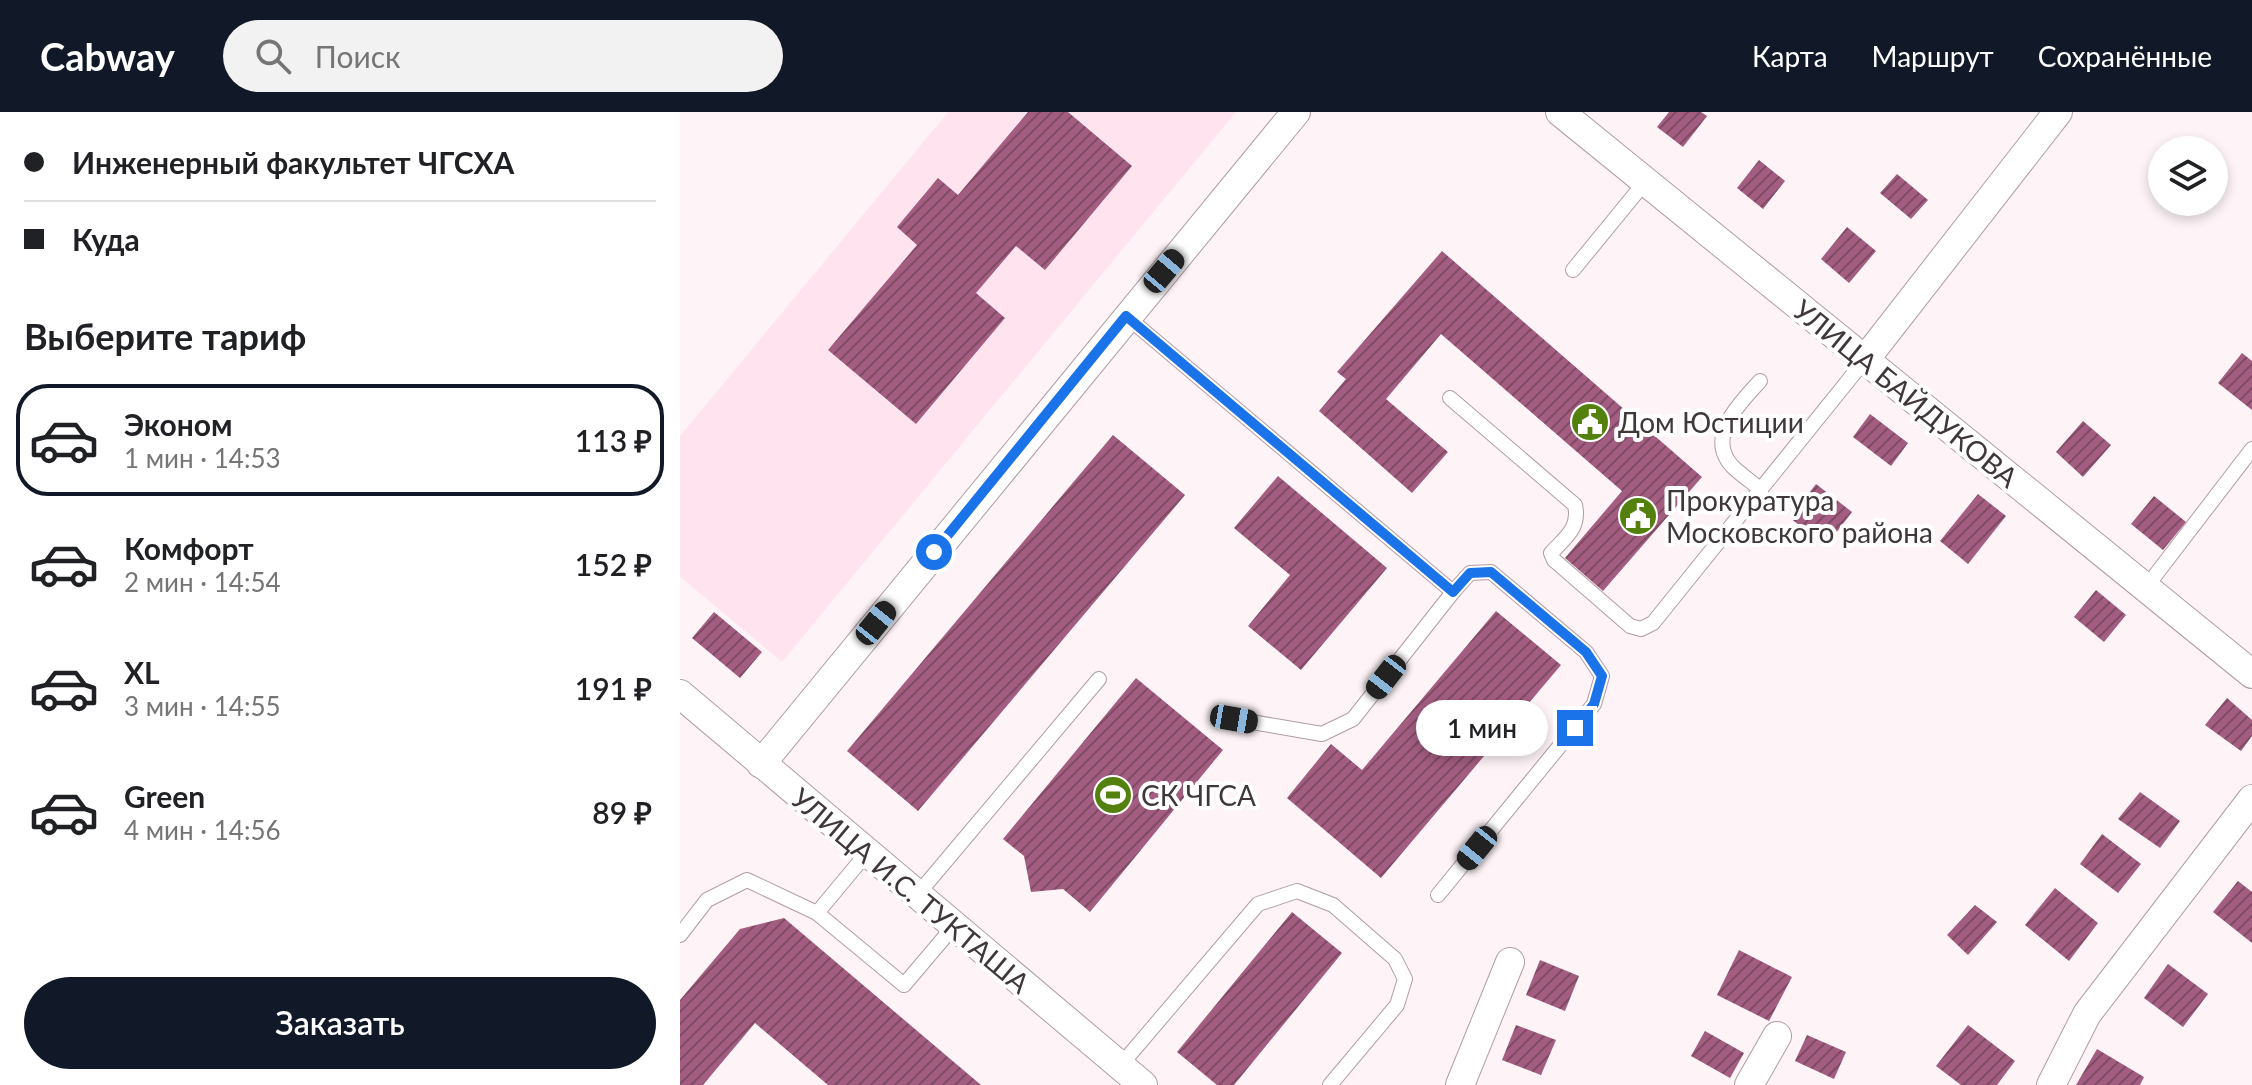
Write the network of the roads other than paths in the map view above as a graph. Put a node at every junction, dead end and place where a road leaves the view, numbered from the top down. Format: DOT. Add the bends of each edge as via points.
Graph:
graph roads {
  1 [pos="1296,112"];
  2 [pos="1560,112"];
  3 [pos="2058,112"];
  4 [pos="1645,182"];
  5 [pos="1573,270"];
  6 [pos="1126,316"];
  7 [pos="1864,361"];
  8 [pos="1760,381"];
  9 [pos="1450,398"];
  10 [pos="2252,449"];
  11 [pos="1761,490"];
  12 [pos="2147,586"];
  13 [pos="1453,592"];
  14 [pos="2252,674"];
  15 [pos="1099,679"];
  16 [pos="680,694"];
  17 [pos="1234,719"];
  18 [pos="761,764"];
  19 [pos="2252,799"];
  20 [pos="867,853"];
  21 [pos="917,895"];
  22 [pos="1438,895"];
  23 [pos="817,913"];
  24 [pos="954,926"];
  25 [pos="680,935"];
  26 [pos="1510,962"];
  27 [pos="1777,1036"];
  28 [pos="1120,1066"];
  29 [pos="1143,1085"];
  30 [pos="1330,1085"];
  31 [pos="1460,1085"];
  32 [pos="1749,1085"];
  33 [pos="2051,1085"];
  1 -- 6 [label="street"];
  2 -- 4 [label="street, УЛИЦА БАЙДУКОВА"];
  3 -- 7 [label="street"];
  4 -- 5 [label="lane"];
  4 -- 7 [label="street, УЛИЦА БАЙДУКОВА"];
  6 -- 13 [label="lane"];
  6 -- 18 [label="street"];
  7 -- 11 [label="lane"];
  7 -- 12 [label="street, УЛИЦА БАЙДУКОВА"];
  8 -- 11 [label="lane" via="1733,413 1722,448 1730,464"];
  9 -- 11 [label="lane" via="1575,505 1578,518 1551,553 1554,560 1630,626 1641,629 1653,623"];
  10 -- 12 [label="lane"];
  12 -- 14 [label="street, УЛИЦА БАЙДУКОВА"];
  13 -- 17 [label="lane" via="1353,719 1322,734"];
  13 -- 22 [label="lane" via="1470,573 1491,572 1586,652 1602,676 1594,704"];
  15 -- 21 [label="lane"];
  16 -- 18 [label="street, УЛИЦА И.С. ТУКТАША"];
  18 -- 20 [label="street, УЛИЦА И.С. ТУКТАША"];
  19 -- 33 [label="street" via="2087,1014"];
  20 -- 21 [label="street, УЛИЦА И.С. ТУКТАША"];
  20 -- 23 [label="lane"];
  21 -- 24 [label="street, УЛИЦА И.С. ТУКТАША"];
  23 -- 24 [label="lane" via="904,985"];
  23 -- 25 [label="lane" via="747,880 707,900"];
  24 -- 28 [label="street, УЛИЦА И.С. ТУКТАША"];
  26 -- 31 [label="street"];
  27 -- 32 [label="street"];
  28 -- 29 [label="street, УЛИЦА И.С. ТУКТАША"];
  28 -- 30 [label="lane" via="1258,904 1297,891 1333,905 1395,959 1405,979 1397,1005"];
}
